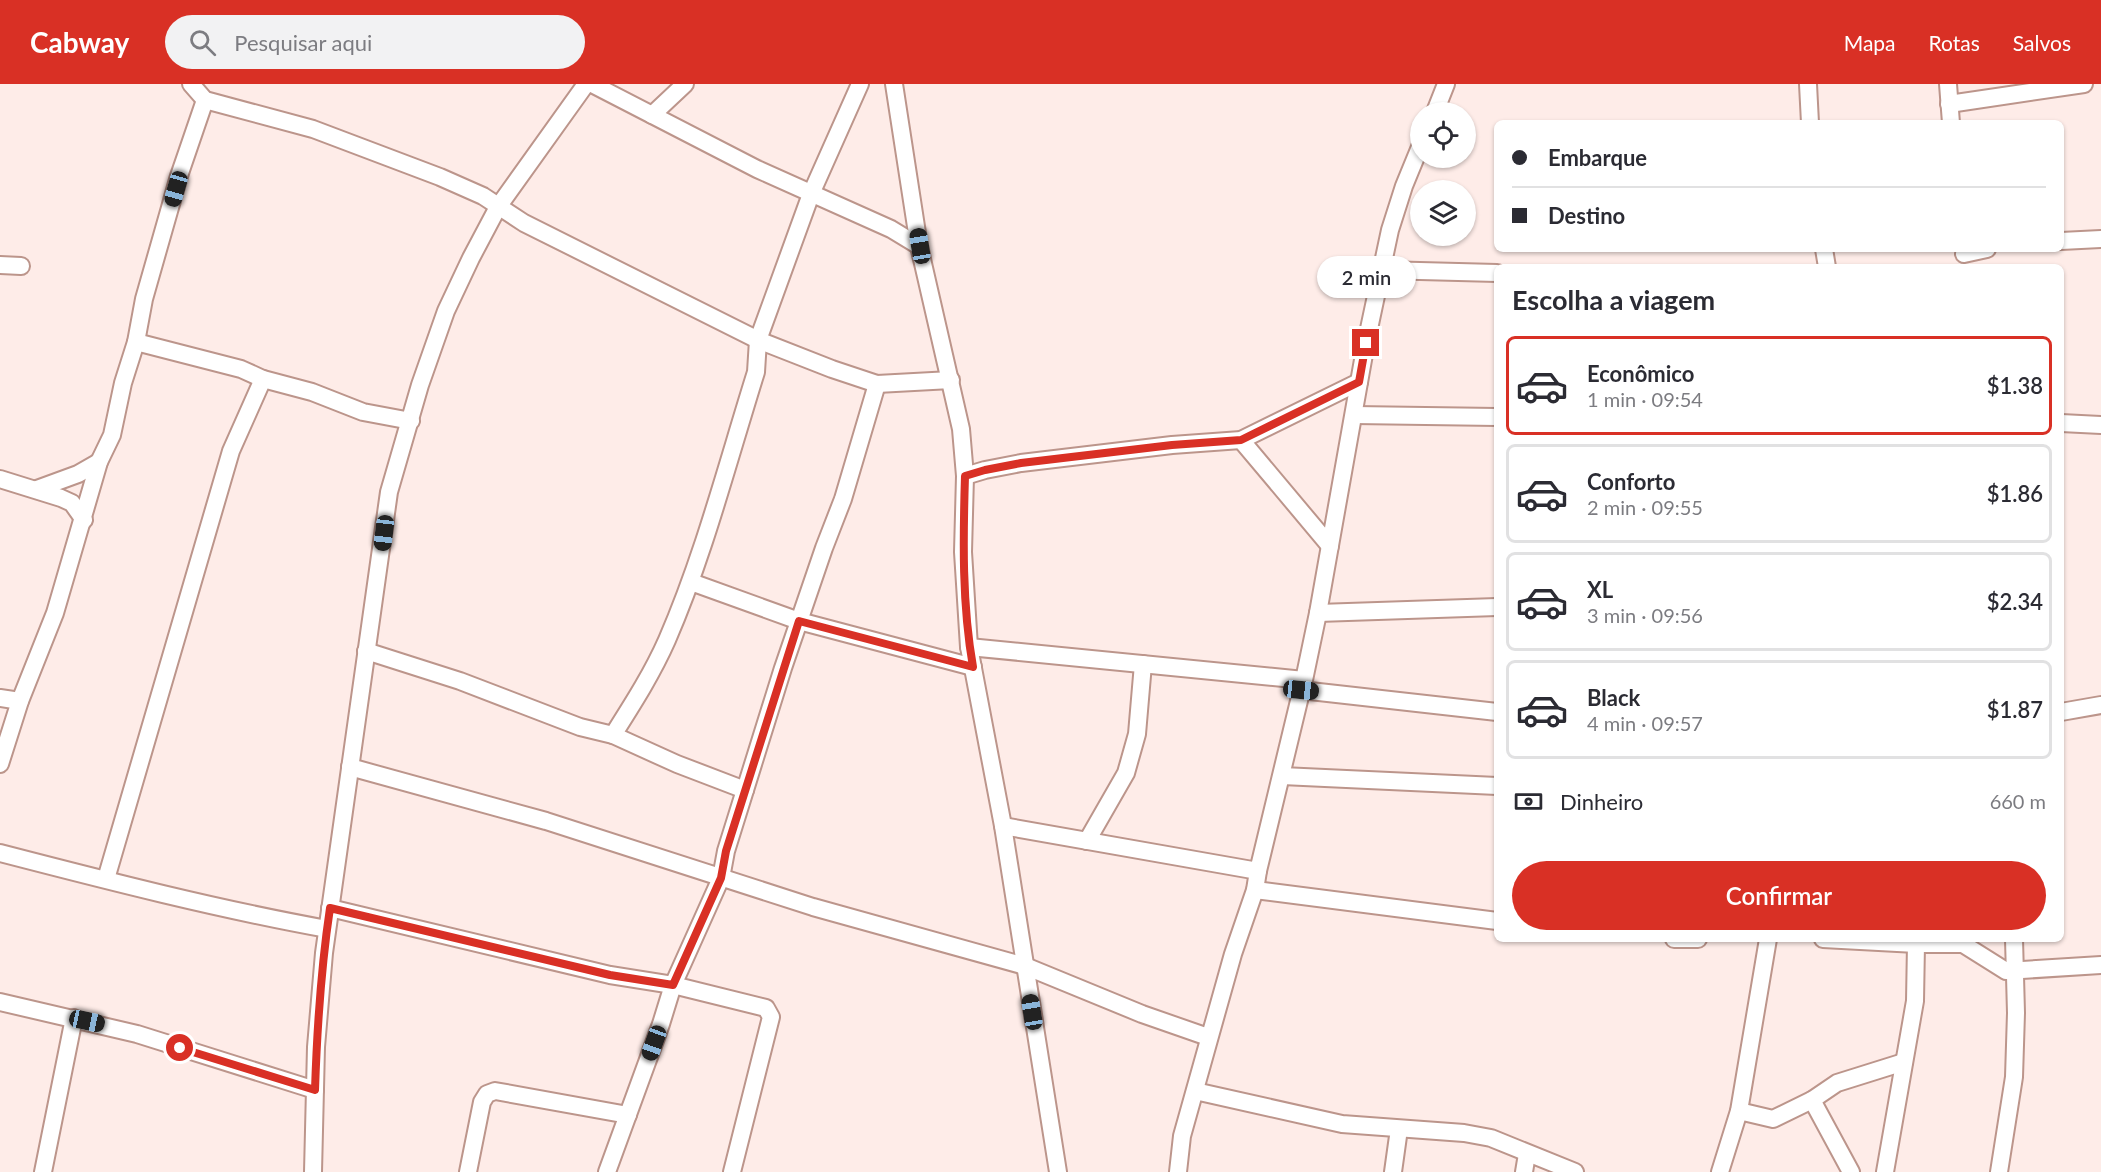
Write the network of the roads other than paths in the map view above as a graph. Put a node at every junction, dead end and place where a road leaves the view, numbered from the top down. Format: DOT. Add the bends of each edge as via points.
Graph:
graph roads {
  1 [pos="191,84"];
  2 [pos="586,84"];
  3 [pos="592,84"];
  4 [pos="686,84"];
  5 [pos="860,84"];
  6 [pos="894,84"];
  7 [pos="1446,84"];
  8 [pos="1808,84"];
  9 [pos="1948,84"];
  10 [pos="2084,84"];
  11 [pos="205,100"];
  12 [pos="1439,102"];
  13 [pos="1949,104"];
  14 [pos="652,115"];
  15 [pos="1810,120"];
  16 [pos="1951,120"];
  17 [pos="1412,168"];
  18 [pos="811,194"];
  19 [pos="498,207"];
  20 [pos="2101,239"];
  21 [pos="2064,241"];
  22 [pos="920,246"];
  23 [pos="1978,252"];
  24 [pos="1964,257"];
  25 [pos="0,265"];
  26 [pos="21,266"];
  27 [pos="1381,270"];
  28 [pos="1494,273"];
  29 [pos="758,340"];
  30 [pos="136,342"];
  31 [pos="263,379"];
  32 [pos="951,380"];
  33 [pos="1359,382"];
  34 [pos="877,384"];
  35 [pos="1354,415"];
  36 [pos="1494,417"];
  37 [pos="411,421"];
  38 [pos="2064,423"];
  39 [pos="2101,425"];
  40 [pos="1241,440"];
  41 [pos="99,462"];
  42 [pos="965,476"];
  43 [pos="0,479"];
  44 [pos="37,489"];
  45 [pos="84,520"];
  46 [pos="1330,546"];
  47 [pos="690,582"];
  48 [pos="1494,607"];
  49 [pos="1318,613"];
  50 [pos="799,621"];
  51 [pos="969,647"];
  52 [pos="366,651"];
  53 [pos="1143,664"];
  54 [pos="973,667"];
  55 [pos="1303,685"];
  56 [pos="0,698"];
  57 [pos="20,701"];
  58 [pos="2101,705"];
  59 [pos="2064,711"];
  60 [pos="1494,712"];
  61 [pos="613,735"];
  62 [pos="0,764"];
  63 [pos="350,767"];
  64 [pos="1282,776"];
  65 [pos="1494,786"];
  66 [pos="745,790"];
  67 [pos="1003,826"];
  68 [pos="1087,841"];
  69 [pos="0,853"];
  70 [pos="1258,871"];
  71 [pos="721,878"];
  72 [pos="106,879"];
  73 [pos="1255,890"];
  74 [pos="330,908"];
  75 [pos="1494,921"];
  76 [pos="327,929"];
  77 [pos="1767,942"];
  78 [pos="1879,942"];
  79 [pos="2013,942"];
  80 [pos="1916,944"];
  81 [pos="2099,962"];
  82 [pos="1025,966"];
  83 [pos="2014,971"];
  84 [pos="673,985"];
  85 [pos="0,1002"];
  86 [pos="74,1018"];
  87 [pos="1208,1037"];
  88 [pos="1904,1062"];
  89 [pos="315,1090"];
  90 [pos="1195,1090"];
  91 [pos="1812,1100"];
  92 [pos="1739,1111"];
  93 [pos="627,1115"];
  94 [pos="1399,1129"];
  95 [pos="1527,1154"];
  96 [pos="43,1172"];
  97 [pos="313,1172"];
  98 [pos="468,1172"];
  99 [pos="607,1172"];
  100 [pos="732,1172"];
  101 [pos="1058,1172"];
  102 [pos="1178,1172"];
  103 [pos="1393,1172"];
  104 [pos="1524,1172"];
  105 [pos="1575,1172"];
  106 [pos="1720,1172"];
  107 [pos="1851,1172"];
  108 [pos="1885,1172"];
  109 [pos="1999,1172"];
  1 -- 11 [label="street"];
  2 -- 19 [label="street"];
  3 -- 14 [label="street"];
  4 -- 14 [label="street"];
  5 -- 18 [label="street"];
  6 -- 22 [label="street"];
  7 -- 12 [label="street"];
  8 -- 15 [label="street"];
  9 -- 13 [label="street"];
  10 -- 13 [label="street"];
  11 -- 19 [label="street" via="314,129 440,177"];
  11 -- 30 [label="street" via="179,176 144,299"];
  13 -- 16 [label="street"];
  14 -- 18 [label="street"];
  17 -- 27 [label="street"];
  18 -- 22 [label="street"];
  18 -- 29 [label="street"];
  19 -- 29 [label="street"];
  19 -- 37 [label="street" via="447,310"];
  20 -- 21 [label="street"];
  22 -- 32 [label="street"];
  23 -- 24 [label="street"];
  25 -- 26 [label="street"];
  27 -- 28 [label="street"];
  27 -- 33 [label="street"];
  29 -- 34 [label="street"];
  29 -- 47 [label="street" via="756,372"];
  30 -- 31 [label="street" via="241,369"];
  30 -- 41 [label="street" via="112,435"];
  31 -- 37 [label="street" via="312,392 363,412"];
  31 -- 72 [label="street" via="231,451"];
  32 -- 34 [label="street"];
  32 -- 42 [label="street"];
  33 -- 35 [label="street"];
  33 -- 40 [label="street"];
  34 -- 50 [label="street" via="843,499"];
  35 -- 36 [label="street"];
  35 -- 46 [label="street"];
  37 -- 52 [label="street" via="388,492"];
  38 -- 39 [label="street"];
  40 -- 42 [label="street" via="1021,463"];
  40 -- 46 [label="street"];
  41 -- 44 [label="street"];
  41 -- 45 [label="street"];
  42 -- 51 [label="street" via="963,552"];
  43 -- 44 [label="street"];
  44 -- 45 [label="street" via="72,503"];
  45 -- 57 [label="street" via="55,613"];
  46 -- 49 [label="street"];
  47 -- 50 [label="street"];
  47 -- 61 [label="street" via="666,642"];
  48 -- 49 [label="street"];
  49 -- 55 [label="street"];
  50 -- 54 [label="street"];
  50 -- 66 [label="street"];
  51 -- 53 [label="street"];
  51 -- 54 [label="street"];
  52 -- 61 [label="street" via="460,681 580,727"];
  52 -- 63 [label="street"];
  53 -- 55 [label="street"];
  53 -- 68 [label="street" via="1137,734 1126,773"];
  54 -- 67 [label="street"];
  55 -- 60 [label="street"];
  55 -- 64 [label="street"];
  56 -- 57 [label="street"];
  57 -- 62 [label="street"];
  58 -- 59 [label="street"];
  61 -- 66 [label="street"];
  63 -- 71 [label="street" via="546,821"];
  63 -- 74 [label="street"];
  64 -- 65 [label="street"];
  64 -- 70 [label="street"];
  66 -- 71 [label="street"];
  67 -- 68 [label="street"];
  67 -- 82 [label="street"];
  68 -- 70 [label="street"];
  69 -- 72 [label="street"];
  70 -- 73 [label="street"];
  71 -- 82 [label="street"];
  71 -- 84 [label="street"];
  72 -- 76 [label="street"];
  73 -- 75 [label="street"];
  73 -- 87 [label="street"];
  74 -- 76 [label="street"];
  74 -- 84 [label="street" via="610,975"];
  76 -- 89 [label="street"];
  77 -- 92 [label="street"];
  78 -- 80 [label="street"];
  79 -- 83 [label="street"];
  80 -- 83 [label="street" via="1963,944 2006,971"];
  80 -- 88 [label="street" via="1915,1001"];
  81 -- 83 [label="street"];
  82 -- 87 [label="street"];
  82 -- 101 [label="street"];
  83 -- 109 [label="street" via="2014,1077"];
  84 -- 93 [label="street"];
  84 -- 100 [label="street" via="770,1011"];
  85 -- 86 [label="street"];
  86 -- 89 [label="street"];
  86 -- 96 [label="street"];
  87 -- 90 [label="street"];
  88 -- 91 [label="street" via="1851,1077"];
  88 -- 108 [label="street"];
  89 -- 97 [label="street"];
  90 -- 94 [label="street" via="1342,1124"];
  90 -- 102 [label="street" via="1182,1136"];
  91 -- 92 [label="street" via="1773,1119"];
  91 -- 107 [label="street"];
  92 -- 106 [label="street"];
  93 -- 98 [label="street" via="495,1091 482,1102"];
  93 -- 99 [label="street"];
  94 -- 95 [label="street" via="1491,1138"];
  94 -- 103 [label="street"];
  95 -- 104 [label="street"];
  95 -- 105 [label="street"];
}
